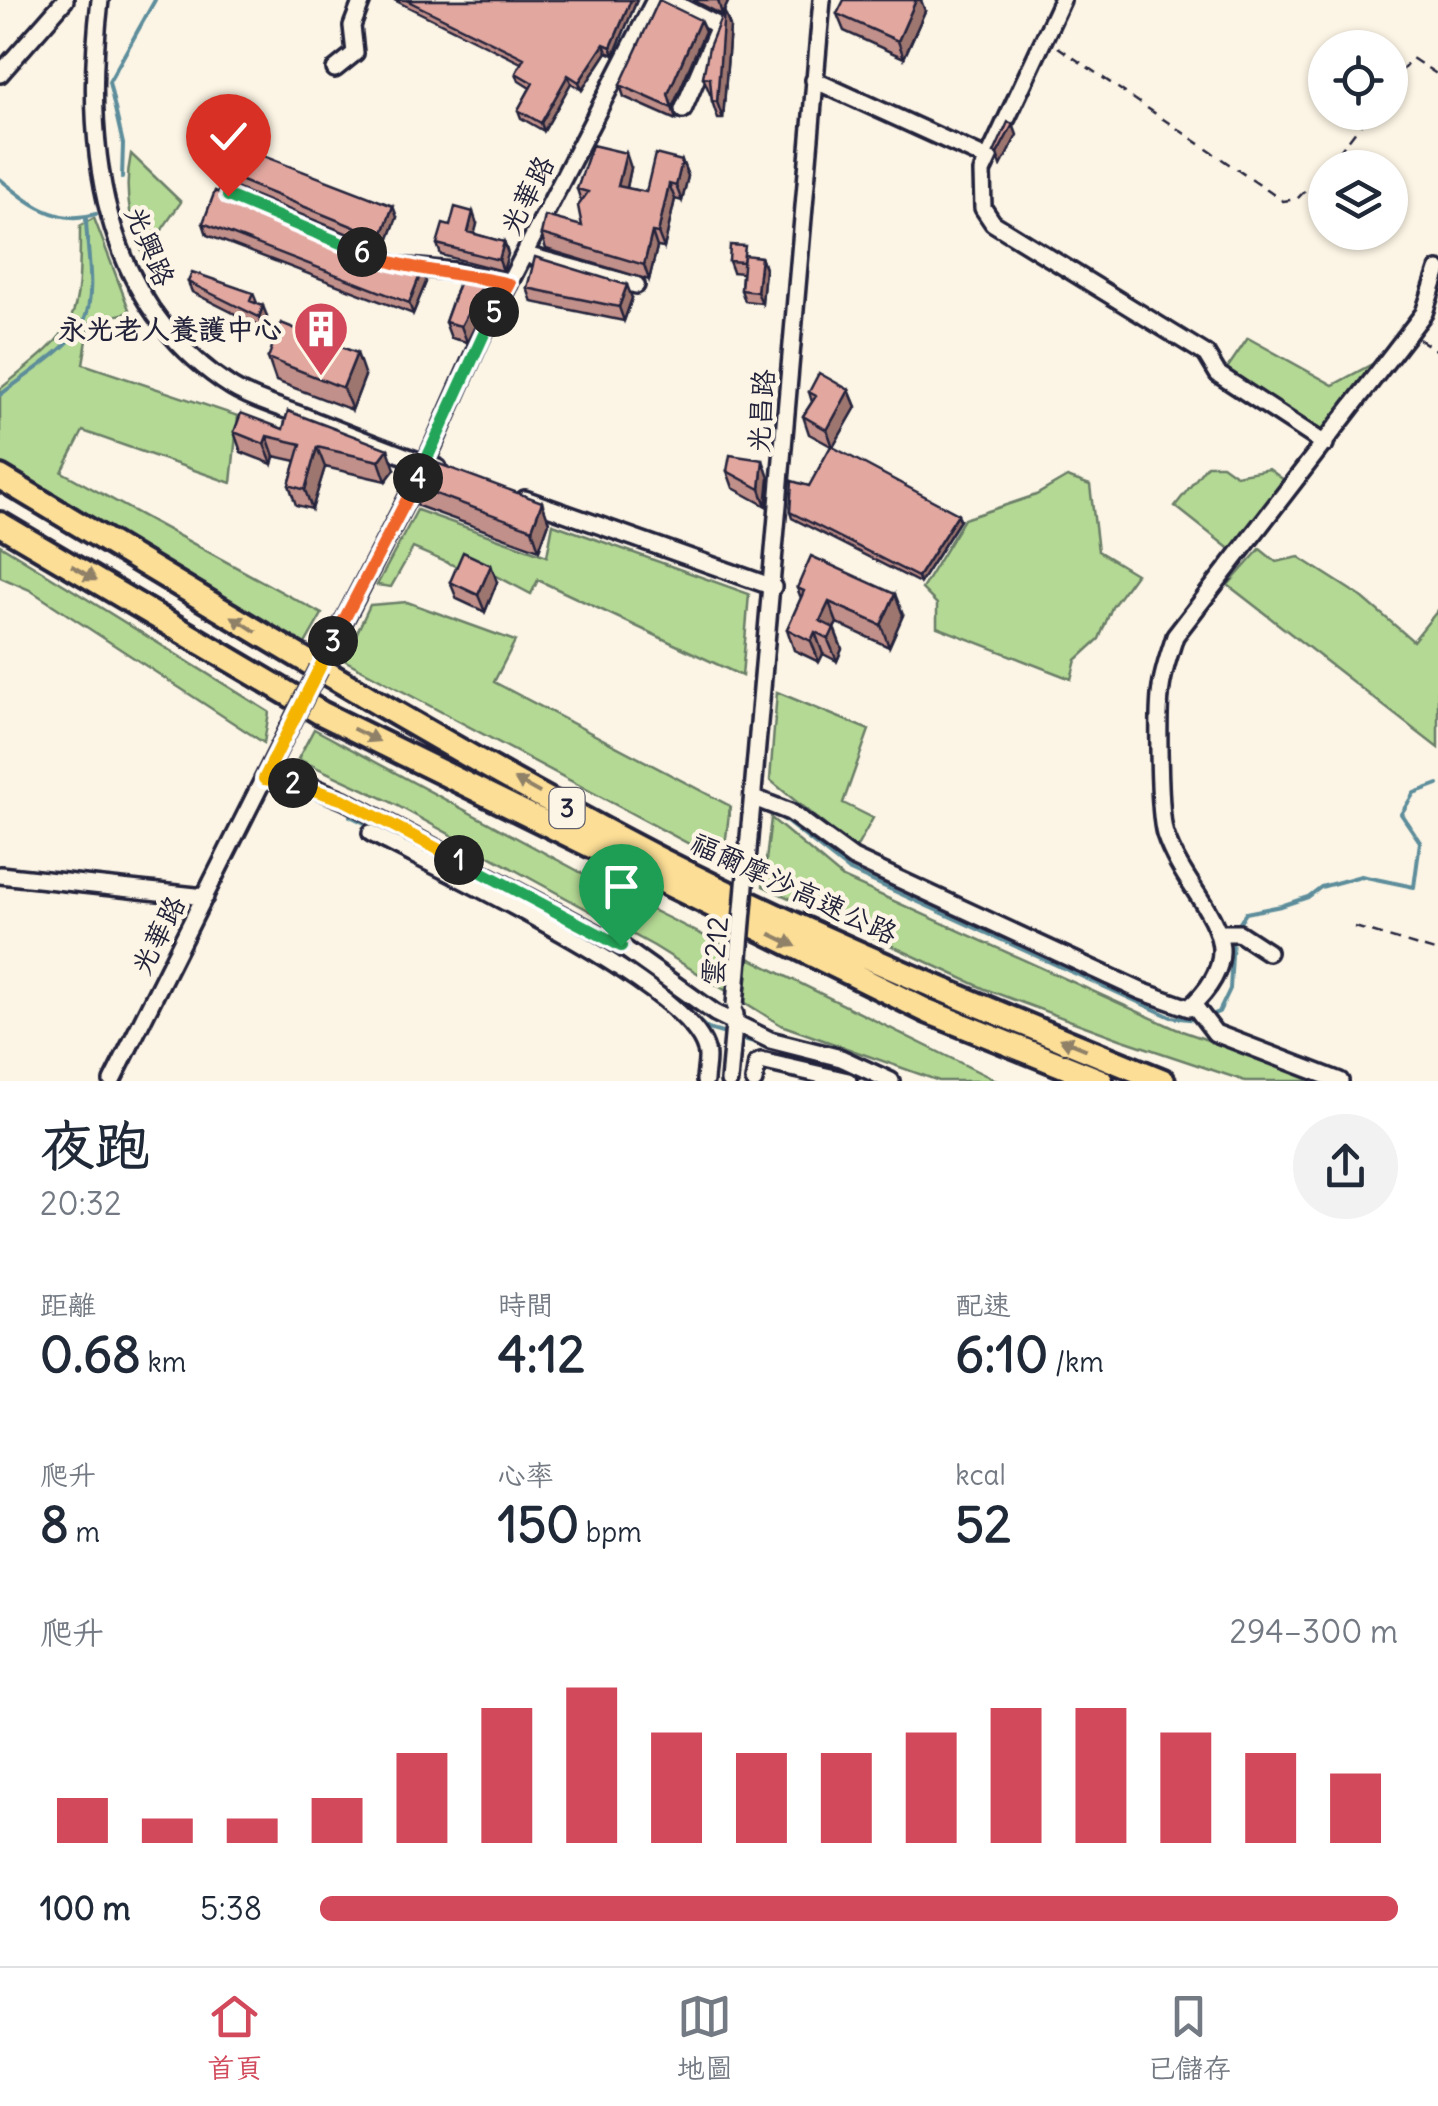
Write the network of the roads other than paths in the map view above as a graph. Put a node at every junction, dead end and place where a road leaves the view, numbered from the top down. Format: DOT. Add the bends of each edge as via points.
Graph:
graph roads {
  1 [pos="65,0"];
  2 [pos="100,0"];
  3 [pos="362,0"];
  4 [pos="654,0"];
  5 [pos="668,0"];
  6 [pos="822,0"];
  7 [pos="1062,0"];
  8 [pos="334,69"];
  9 [pos="0,74"];
  10 [pos="814,80"];
  11 [pos="682,110"];
  12 [pos="988,159"];
  13 [pos="228,196"];
  14 [pos="524,255"];
  15 [pos="1438,270"];
  16 [pos="509,284"];
  17 [pos="636,285"];
  18 [pos="1325,444"];
  19 [pos="425,464"];
  20 [pos="454,474"];
  21 [pos="0,477"];
  22 [pos="511,494"];
  23 [pos="0,524"];
  24 [pos="773,588"];
  25 [pos="264,779"];
  26 [pos="754,798"];
  27 [pos="750,826"];
  28 [pos="372,833"];
  29 [pos="0,876"];
  30 [pos="205,897"];
  31 [pos="1220,932"];
  32 [pos="621,946"];
  33 [pos="1268,952"];
  34 [pos="610,961"];
  35 [pos="1193,1004"];
  36 [pos="734,1022"];
  37 [pos="1063,1064"];
  38 [pos="112,1081"];
  39 [pos="705,1081"];
  40 [pos="729,1081"];
  41 [pos="754,1081"];
  42 [pos="848,1081"];
  43 [pos="890,1081"];
  44 [pos="1092,1081"];
  45 [pos="1101,1081"];
  46 [pos="1163,1081"];
  47 [pos="1340,1081"];
  1 -- 9 [label="street"];
  2 -- 19 [label="street, 光興路" via="93,111 104,199 141,297 188,356 236,390"];
  3 -- 8 [label="street" via="352,26 355,53"];
  4 -- 14 [label="street, 光華路"];
  5 -- 11 [label="street" via="719,26"];
  6 -- 10 [label="street, 光昌路 / 雲212"];
  7 -- 12 [label="street"];
  10 -- 12 [label="street"];
  10 -- 24 [label="street, 光昌路 / 雲212"];
  12 -- 18 [label="street" via="983,208 994,223 1206,354 1218,374"];
  13 -- 16 [label="street" via="396,266"];
  14 -- 16 [label="street, 光華路"];
  14 -- 17 [label="street"];
  15 -- 18 [label="street" via="1424,314"];
  16 -- 19 [label="street, 光華路"];
  18 -- 31 [label="street" via="1175,636 1160,690 1164,832"];
  19 -- 20 [label="street, 光興路"];
  19 -- 25 [label="street, 光華路, bridge"];
  46 -- 21 [label="highway, 福爾摩沙高速公路 / 3, one-way" via="997,1014 661,860 334,680"];
  22 -- 24 [label="street"];
  23 -- 37 [label="highway, 福爾摩沙高速公路 / 3, one-way" via="321,712 928,1011"];
  24 -- 26 [label="street, 光昌路 / 雲212"];
  25 -- 30 [label="street, 光華路"];
  25 -- 32 [label="street" via="308,785 344,800"];
  26 -- 27 [label="street, 光昌路 / 雲212"];
  26 -- 35 [label="street" via="790,812 852,858 1141,991 1188,1008"];
  27 -- 36 [label="street, 雲212 / 雲212, bridge"];
  28 -- 34 [label="street"];
  29 -- 30 [label="street"];
  30 -- 38 [label="street, 光華路"];
  31 -- 33 [label="street" via="1240,933"];
  31 -- 35 [label="street" via="1222,968"];
  32 -- 34 [label="street"];
  32 -- 36 [label="street"];
  34 -- 39 [label="street" via="684,1015 706,1050"];
  35 -- 47 [label="street" via="1208,1025 1239,1045"];
  36 -- 40 [label="street, 雲212 / 雲212"];
  36 -- 43 [label="street"];
  37 -- 44 [label="highway"];
  37 -- 45 [label="highway, 福爾摩沙高速公路 / 3"];
  41 -- 42 [label="street" via="762,1062"];
}
